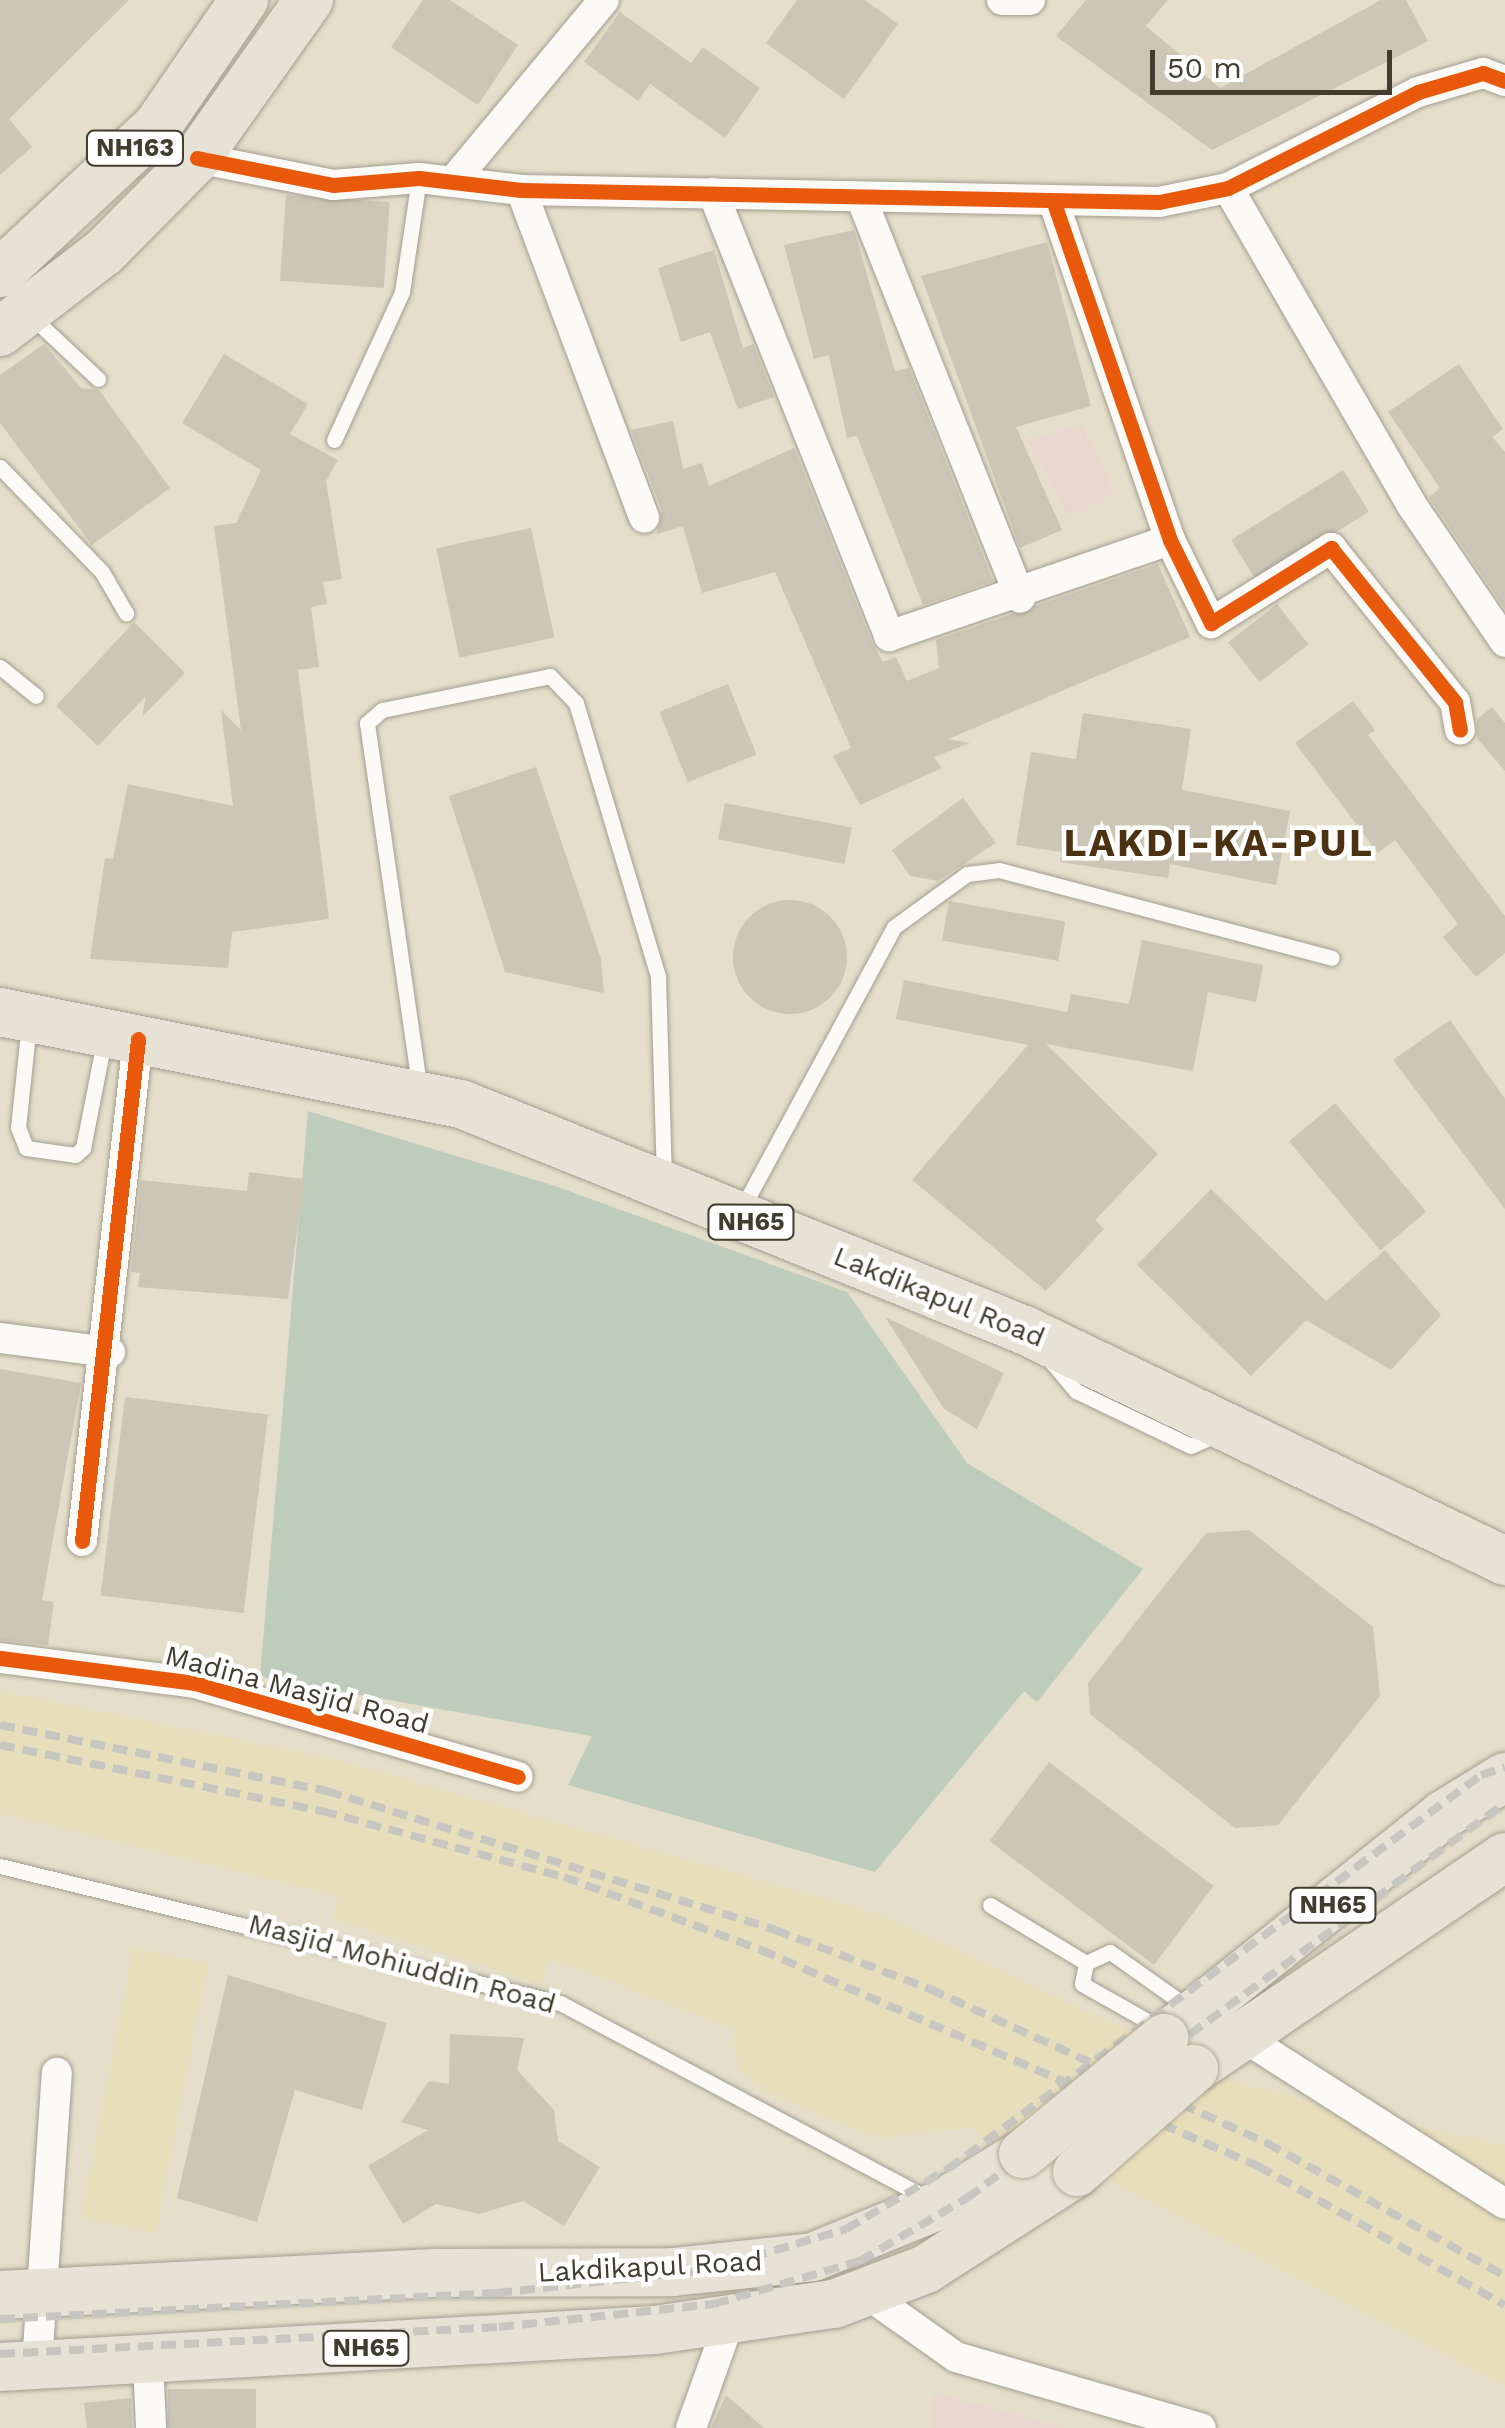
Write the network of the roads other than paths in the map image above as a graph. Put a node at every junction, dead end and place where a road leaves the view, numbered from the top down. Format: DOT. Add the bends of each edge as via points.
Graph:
graph roads {
  1 [pos="310,0"];
  2 [pos="604,0"];
  3 [pos="1002,0"];
  4 [pos="1030,0"];
  5 [pos="229,6"];
  6 [pos="1498,75"];
  7 [pos="196,158"];
  8 [pos="419,178"];
  9 [pos="454,180"];
  10 [pos="1228,188"];
  11 [pos="521,190"];
  12 [pos="714,193"];
  13 [pos="862,200"];
  14 [pos="1054,204"];
  15 [pos="0,273"];
  16 [pos="14,322"];
  17 [pos="98,378"];
  18 [pos="334,440"];
  19 [pos="0,467"];
  20 [pos="644,518"];
  21 [pos="1170,540"];
  22 [pos="1020,598"];
  23 [pos="126,613"];
  24 [pos="1505,642"];
  25 [pos="0,667"];
  26 [pos="36,696"];
  27 [pos="1460,730"];
  28 [pos="1332,958"];
  29 [pos="15,1015"];
  30 [pos="122,1035"];
  31 [pos="421,1096"];
  32 [pos="664,1186"];
  33 [pos="737,1217"];
  34 [pos="0,1338"];
  35 [pos="110,1352"];
  36 [pos="92,1535"];
  37 [pos="1484,1553"];
  38 [pos="1505,1574"];
  39 [pos="0,1658"];
  40 [pos="518,1777"];
  41 [pos="1505,1777"];
  42 [pos="1505,1857"];
  43 [pos="0,1866"];
  44 [pos="990,1905"];
  45 [pos="1086,1963"];
  46 [pos="1240,2034"];
  47 [pos="1181,2038"];
  48 [pos="57,2073"];
  49 [pos="1505,2204"];
  50 [pos="951,2227"];
  51 [pos="867,2294"];
  52 [pos="19,2295"];
  53 [pos="730,2319"];
  54 [pos="148,2361"];
  55 [pos="19,2366"];
  56 [pos="152,2428"];
  57 [pos="691,2428"];
  58 [pos="1201,2428"];
  1 -- 7 [label="highway, NH163"];
  2 -- 9 [label="street"];
  3 -- 4 [label="street"];
  5 -- 15 [label="highway, NH163" via="158,125"];
  6 -- 10 [label="street" via="1418,92"];
  7 -- 8 [label="street" via="333,185"];
  7 -- 16 [label="highway, NH163"];
  8 -- 9 [label="street"];
  8 -- 18 [label="lane" via="402,292"];
  9 -- 11 [label="street"];
  10 -- 14 [label="street" via="1159,202"];
  10 -- 24 [label="street" via="1411,504"];
  11 -- 12 [label="street"];
  11 -- 20 [label="street"];
  12 -- 13 [label="street"];
  12 -- 22 [label="street" via="889,636"];
  13 -- 14 [label="street"];
  13 -- 22 [label="street"];
  14 -- 21 [label="street"];
  16 -- 17 [label="lane"];
  19 -- 23 [label="lane" via="102,572"];
  21 -- 22 [label="street"];
  21 -- 27 [label="street" via="1211,623 1331,548 1455,702"];
  25 -- 26 [label="lane"];
  28 -- 33 [label="lane" via="999,870 968,874 894,927"];
  29 -- 30 [label="highway, Lakdikapul Road / NH65"];
  29 -- 30 [label="lane" via="18,1127 26,1148 75,1155 82,1148"];
  30 -- 31 [label="highway, Lakdikapul Road / NH65"];
  30 -- 35 [label="street"];
  31 -- 32 [label="highway, Lakdikapul Road / NH65"];
  31 -- 32 [label="lane" via="367,723 382,710 550,676 576,703 658,977"];
  32 -- 33 [label="highway, Lakdikapul Road / NH65"];
  33 -- 37 [label="highway, Lakdikapul Road / NH65" via="1024,1330 1234,1426"];
  34 -- 35 [label="street"];
  35 -- 36 [label="street"];
  37 -- 38 [label="highway, NH65"];
  39 -- 40 [label="street, Madina Masjid Road" via="195,1684"];
  41 -- 47 [label="highway, Lakdikapul Road / NH65" via="1442,1815"];
  42 -- 46 [label="highway, Lakdikapul Road / NH65"];
  43 -- 50 [label="lane, Masjid Mohiuddin Road" via="560,2003"];
  44 -- 45 [label="lane"];
  45 -- 47 [label="lane" via="1082,1984"];
  45 -- 47 [label="lane" via="1110,1952"];
  46 -- 47 [label="highway, Lakdikapul Road / NH65"];
  46 -- 49 [label="street"];
  47 -- 50 [label="highway, Lakdikapul Road / NH65, bridge" via="1023,2154"];
  47 -- 50 [label="highway, Lakdikapul Road / NH65, bridge" via="1077,2172"];
  48 -- 52 [label="street"];
  50 -- 51 [label="highway, Lakdikapul Road / NH65"];
  50 -- 52 [label="highway, Lakdikapul Road / NH65" via="744,2266"];
  51 -- 53 [label="highway, Lakdikapul Road / NH65"];
  51 -- 58 [label="street" via="956,2357"];
  52 -- 55 [label="street"];
  53 -- 54 [label="highway, Lakdikapul Road / NH65"];
  53 -- 57 [label="street"];
  54 -- 55 [label="highway, Lakdikapul Road / NH65"];
  54 -- 56 [label="street"];
}
